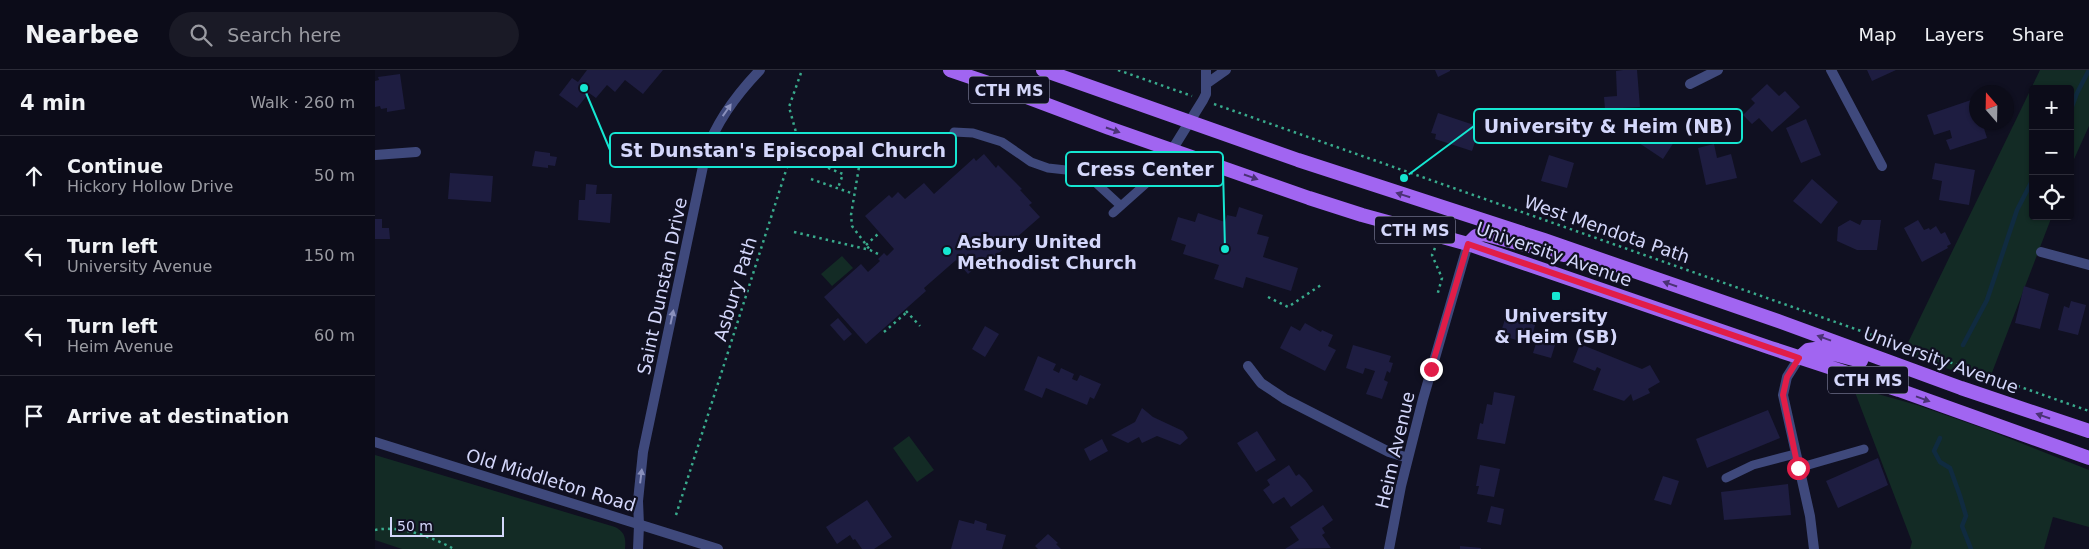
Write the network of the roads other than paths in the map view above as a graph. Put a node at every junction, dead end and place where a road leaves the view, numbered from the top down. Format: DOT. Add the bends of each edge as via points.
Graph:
graph roads {
  1 [pos="760,70"];
  2 [pos="950,70"];
  3 [pos="1043,70"];
  4 [pos="1206,70"];
  5 [pos="1226,70"];
  6 [pos="1719,70"];
  7 [pos="1831,70"];
  8 [pos="1206,84"];
  9 [pos="1689,84"];
  10 [pos="1191,121"];
  11 [pos="954,132"];
  12 [pos="1172,150"];
  13 [pos="416,152"];
  14 [pos="375,155"];
  15 [pos="1882,166"];
  16 [pos="1121,206"];
  17 [pos="1113,213"];
  18 [pos="1468,244"];
  19 [pos="2041,252"];
  20 [pos="1602,260"];
  21 [pos="2089,265"];
  22 [pos="1799,358"];
  23 [pos="1248,366"];
  24 [pos="1930,377"];
  25 [pos="2089,431"];
  26 [pos="375,442"];
  27 [pos="1864,448"];
  28 [pos="1795,454"];
  29 [pos="1408,458"];
  30 [pos="2089,458"];
  31 [pos="1798,468"];
  32 [pos="1726,478"];
  33 [pos="639,524"];
  34 [pos="638,549"];
  35 [pos="718,549"];
  36 [pos="1389,549"];
  37 [pos="1814,549"];
  33 -- 1 [label="street, Saint Dunstan Drive, one-way" via="643,452 706,152 723,116"];
  2 -- 12 [label="main road, University Avenue / CTH MS, one-way"];
  3 -- 10 [label="main road, University Avenue / CTH MS"];
  4 -- 8 [label="street"];
  5 -- 8 [label="street"];
  6 -- 9 [label="street"];
  7 -- 15 [label="street"];
  8 -- 10 [label="street" via="1203,100"];
  10 -- 12 [label="street"];
  20 -- 10 [label="main road, University Avenue / CTH MS, one-way"];
  11 -- 16 [label="lane" via="973,133 1002,142 1031,162 1048,168 1084,172"];
  12 -- 16 [label="lane" via="1150,180"];
  12 -- 18 [label="main road, University Avenue / CTH MS, one-way" via="1362,215"];
  13 -- 14 [label="street"];
  16 -- 17 [label="lane"];
  18 -- 20 [label="main road" via="1483,234 1569,257"];
  18 -- 22 [label="main road, University Avenue / CTH MS"];
  18 -- 29 [label="street, Heim Avenue"];
  19 -- 21 [label="street"];
  24 -- 20 [label="main road, University Avenue / CTH MS, one-way"];
  22 -- 24 [label="main road" via="1808,350 1815,349"];
  22 -- 28 [label="street" via="1787,377 1783,395"];
  22 -- 30 [label="main road, University Avenue / CTH MS, one-way"];
  23 -- 29 [label="street" via="1261,383 1285,399 1389,452"];
  25 -- 24 [label="main road, University Avenue / CTH MS, one-way"];
  26 -- 33 [label="street, Old Middleton Road"];
  27 -- 31 [label="lane"];
  28 -- 31 [label="street"];
  28 -- 32 [label="lane"];
  29 -- 36 [label="street, Heim Avenue"];
  31 -- 37 [label="street"];
  33 -- 34 [label="street, Saint Dunstan Drive"];
  33 -- 35 [label="street, Old Middleton Road"];
}
